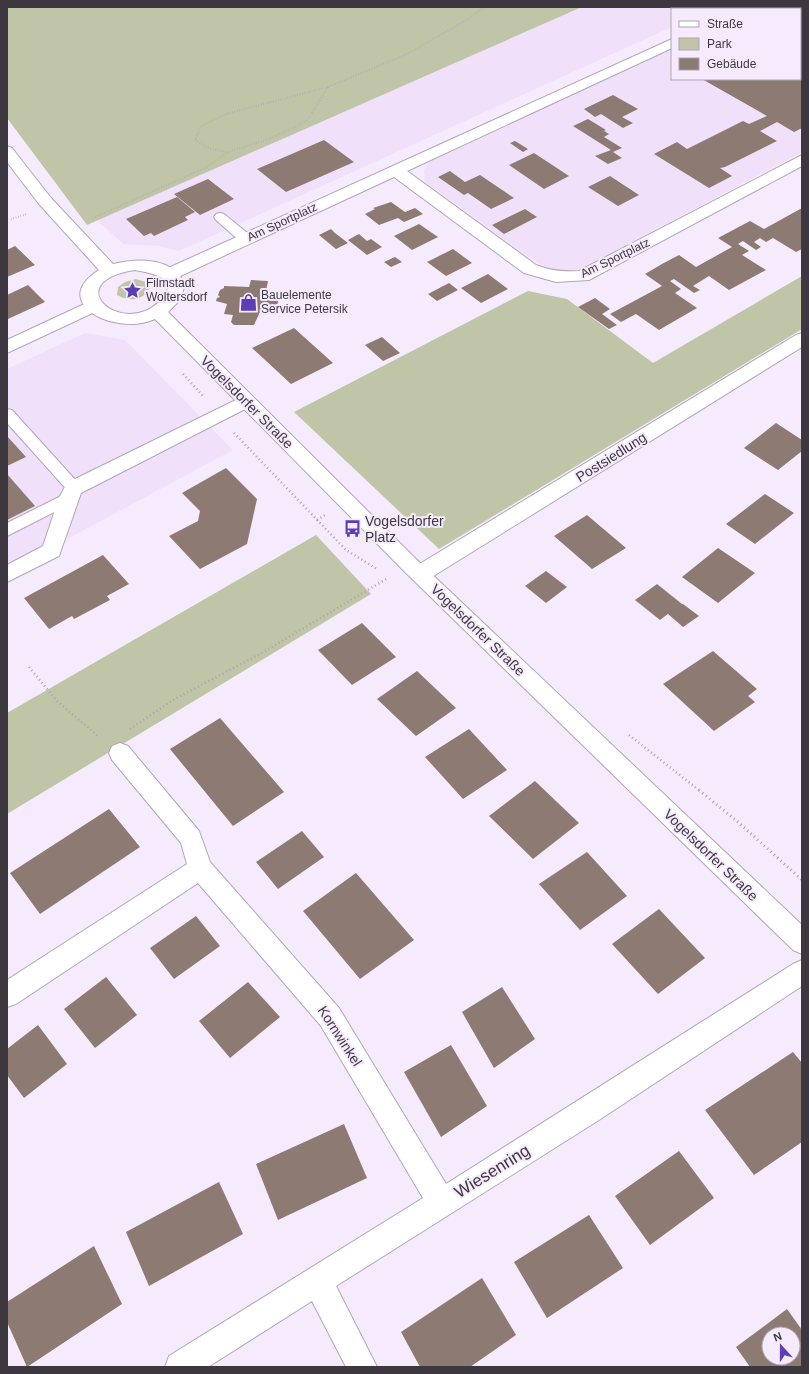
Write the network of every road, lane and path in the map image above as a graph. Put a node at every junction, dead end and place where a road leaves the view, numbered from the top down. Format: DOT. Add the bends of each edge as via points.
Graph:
graph roads {
  1 [pos="485,7"];
  2 [pos="671,43"];
  3 [pos="328,87"];
  4 [pos="7,151"];
  5 [pos="228,152"];
  6 [pos="802,160"];
  7 [pos="395,170"];
  8 [pos="33,212"];
  9 [pos="220,217"];
  10 [pos="11,219"];
  11 [pos="70,228"];
  12 [pos="246,239"];
  13 [pos="110,271"];
  14 [pos="170,274"];
  15 [pos="94,306"];
  16 [pos="158,312"];
  17 [pos="802,339"];
  18 [pos="7,347"];
  19 [pos="246,401"];
  20 [pos="7,414"];
  21 [pos="71,493"];
  22 [pos="7,530"];
  23 [pos="7,574"];
  24 [pos="420,574"];
  25 [pos="388,578"];
  26 [pos="29,667"];
  27 [pos="625,733"];
  28 [pos="114,748"];
  29 [pos="200,868"];
  30 [pos="802,880"];
  31 [pos="802,942"];
  32 [pos="802,972"];
  33 [pos="7,995"];
  34 [pos="441,1202"];
  35 [pos="317,1280"];
  36 [pos="180,1367"];
  37 [pos="362,1367"];
  1 -- 3 [label="path" via="407,54"];
  2 -- 7 [label="street, Am Sportplatz"];
  3 -- 5 [label="path" via="307,121 269,139"];
  3 -- 5 [label="path" via="226,114 201,126 195,140 210,149"];
  4 -- 11 [label="street" via="45,201"];
  5 -- 11 [label="path" via="205,168"];
  6 -- 7 [label="street, Am Sportplatz" via="583,276 563,278 546,276 530,269"];
  7 -- 12 [label="street, Am Sportplatz"];
  8 -- 10 [label="path"];
  9 -- 12 [label="lane"];
  11 -- 13 [label="street"];
  12 -- 14 [label="street, Am Sportplatz"];
  13 -- 14 [label="street" via="122,266 147,265"];
  13 -- 15 [label="street" via="94,283 90,291"];
  14 -- 16 [label="street" via="177,288 175,297"];
  15 -- 16 [label="street" via="114,318 144,317"];
  15 -- 18 [label="street"];
  16 -- 19 [label="street, Vogelsdorfer Straße"];
  17 -- 24 [label="street, Postsiedlung"];
  19 -- 21 [label="street"];
  19 -- 24 [label="street, Vogelsdorfer Straße"];
  20 -- 21 [label="lane"];
  21 -- 22 [label="lane"];
  21 -- 23 [label="street" via="52,551"];
  24 -- 31 [label="street, Vogelsdorfer Straße"];
  25 -- 28 [label="path" via="260,654 173,700"];
  26 -- 28 [label="path" via="57,702"];
  27 -- 30 [label="path" via="738,822"];
  28 -- 29 [label="street, Kornwinkel" via="191,838"];
  29 -- 33 [label="street"];
  29 -- 34 [label="street, Kornwinkel" via="330,1017"];
  32 -- 34 [label="street, Wiesenring"];
  34 -- 35 [label="street, Wiesenring"];
  35 -- 36 [label="street, Wiesenring"];
  35 -- 37 [label="street"];
}
